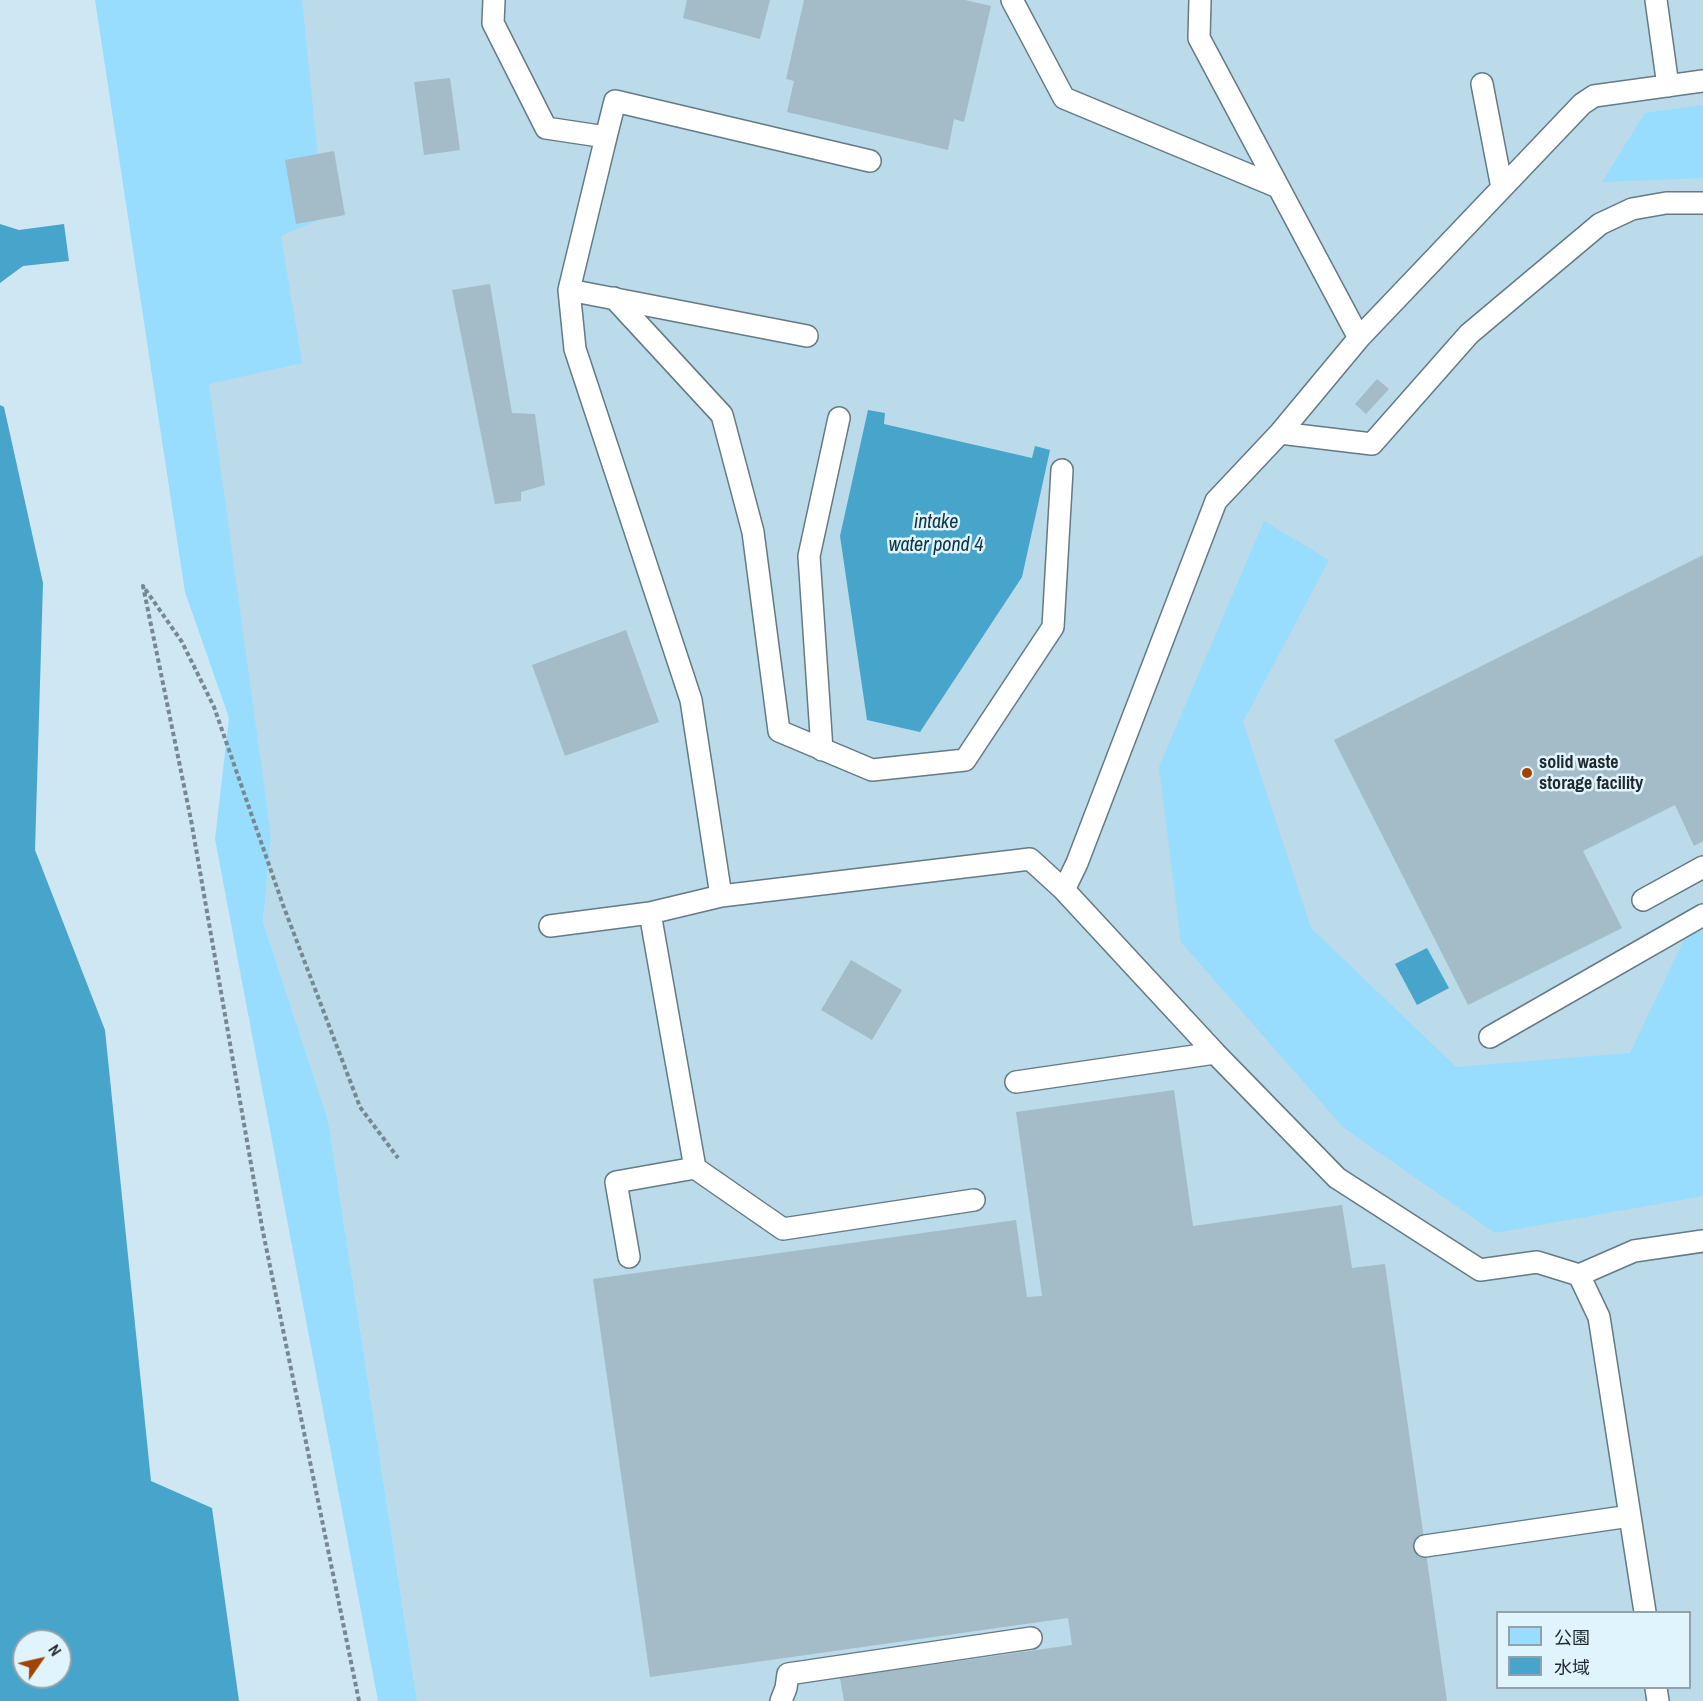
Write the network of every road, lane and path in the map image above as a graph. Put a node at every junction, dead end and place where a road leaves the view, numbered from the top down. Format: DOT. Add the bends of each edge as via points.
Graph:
graph roads {
  1 [pos="494,0"];
  2 [pos="1012,0"];
  3 [pos="1200,0"];
  4 [pos="1656,0"];
  5 [pos="1703,81"];
  6 [pos="1482,84"];
  7 [pos="1668,86"];
  8 [pos="606,137"];
  9 [pos="870,161"];
  10 [pos="1278,187"];
  11 [pos="1502,188"];
  12 [pos="1703,203"];
  13 [pos="570,290"];
  14 [pos="614,298"];
  15 [pos="807,336"];
  16 [pos="1359,338"];
  17 [pos="839,418"];
  18 [pos="1280,433"];
  19 [pos="1062,470"];
  20 [pos="822,750"];
  21 [pos="1703,867"];
  22 [pos="1064,890"];
  23 [pos="721,896"];
  24 [pos="1643,900"];
  25 [pos="650,913"];
  26 [pos="1703,915"];
  27 [pos="550,926"];
  28 [pos="1490,1037"];
  29 [pos="1215,1053"];
  30 [pos="1016,1082"];
  31 [pos="398,1158"];
  32 [pos="695,1168"];
  33 [pos="974,1200"];
  34 [pos="1703,1241"];
  35 [pos="629,1257"];
  36 [pos="1579,1275"];
  37 [pos="1630,1516"];
  38 [pos="1425,1546"];
  39 [pos="1645,1611"];
  40 [pos="1031,1638"];
  41 [pos="359,1701"];
  42 [pos="781,1701"];
  1 -- 8 [label="lane" via="494,23 546,128"];
  2 -- 10 [label="lane" via="1064,98"];
  3 -- 10 [label="lane" via="1198,38"];
  4 -- 7 [label="lane"];
  5 -- 7 [label="lane"];
  6 -- 11 [label="lane"];
  7 -- 11 [label="lane" via="1594,96 1581,104"];
  8 -- 9 [label="lane" via="615,101"];
  8 -- 13 [label="lane"];
  10 -- 16 [label="lane"];
  11 -- 16 [label="lane"];
  12 -- 18 [label="lane" via="1666,203 1632,209 1600,224 1469,334 1372,444"];
  13 -- 14 [label="lane"];
  13 -- 23 [label="lane" via="575,349 691,700"];
  14 -- 15 [label="lane"];
  14 -- 20 [label="lane" via="722,416 753,532 779,731"];
  16 -- 18 [label="lane"];
  17 -- 20 [label="lane" via="809,556"];
  18 -- 22 [label="lane" via="1216,501"];
  19 -- 20 [label="lane" via="1053,627 965,760 872,770"];
  21 -- 24 [label="lane"];
  22 -- 23 [label="lane" via="1030,859"];
  22 -- 29 [label="lane"];
  23 -- 25 [label="lane"];
  25 -- 27 [label="lane"];
  25 -- 32 [label="lane"];
  26 -- 28 [label="lane"];
  29 -- 30 [label="lane"];
  29 -- 36 [label="lane" via="1337,1179 1480,1270 1537,1262"];
  31 -- 41 [label="path" via="360,1107 283,905 214,707 182,642 143,586 191,820 262,1227"];
  32 -- 33 [label="lane" via="783,1229"];
  32 -- 35 [label="lane" via="616,1182"];
  34 -- 36 [label="lane" via="1634,1251"];
  36 -- 37 [label="lane" via="1599,1317"];
  37 -- 38 [label="lane"];
  37 -- 39 [label="lane"];
  40 -- 42 [label="lane" via="788,1674"];
}
